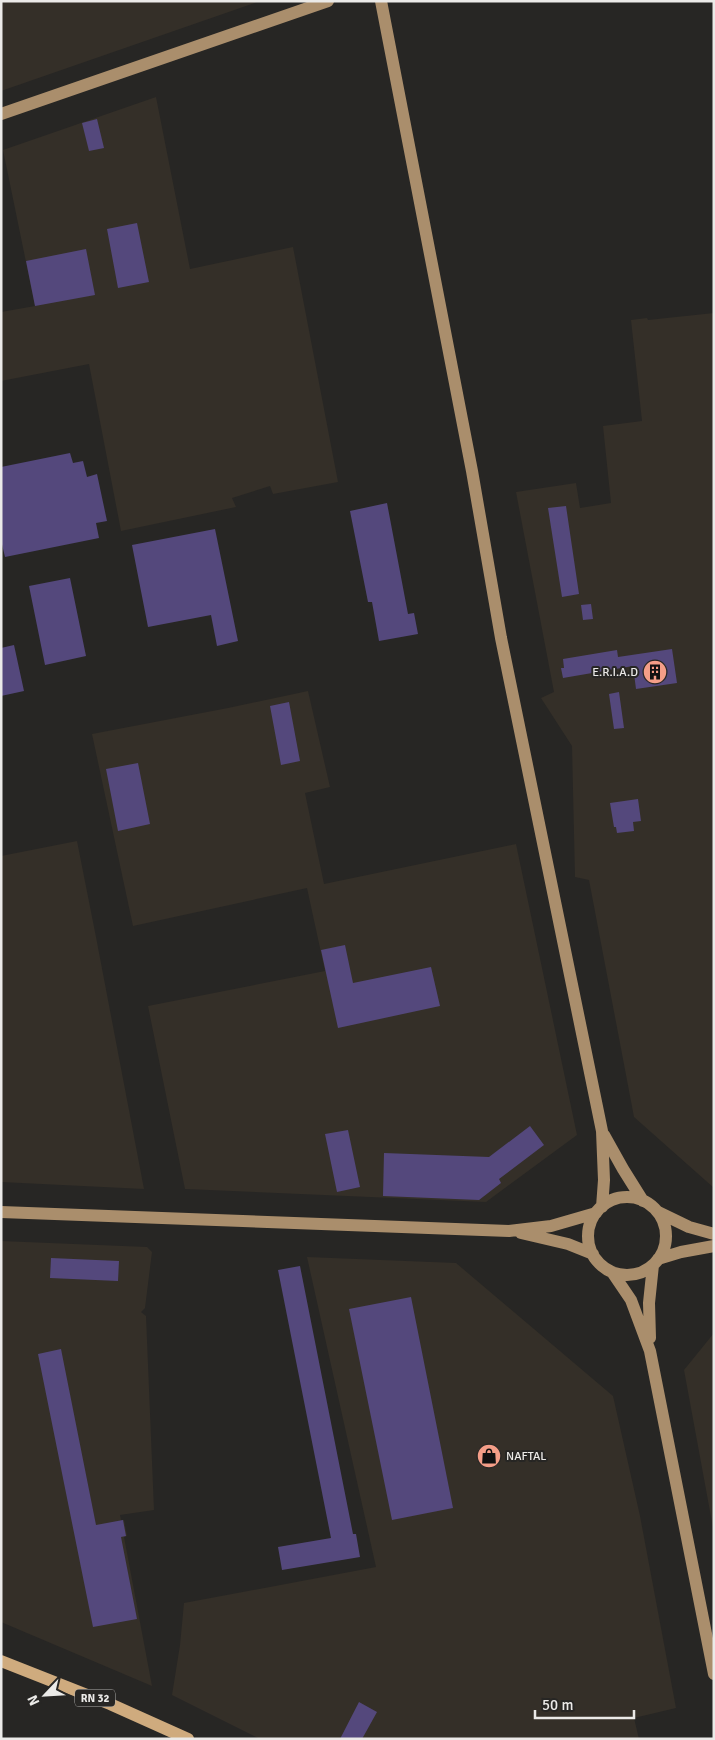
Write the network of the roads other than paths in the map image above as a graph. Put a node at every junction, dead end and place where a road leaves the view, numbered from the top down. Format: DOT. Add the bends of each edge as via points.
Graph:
graph roads {
  1 [pos="328,1"];
  2 [pos="380,1"];
  3 [pos="1,114"];
  4 [pos="602,1131"];
  5 [pos="642,1201"];
  6 [pos="599,1210"];
  7 [pos="656,1211"];
  8 [pos="1,1212"];
  9 [pos="509,1231"];
  10 [pos="714,1234"];
  11 [pos="714,1246"];
  12 [pos="593,1254"];
  13 [pos="656,1262"];
  14 [pos="612,1272"];
  15 [pos="650,1351"];
  16 [pos="1,1661"];
  17 [pos="714,1674"];
  18 [pos="188,1739"];
  1 -- 3 [label="street"];
  2 -- 4 [label="street" via="472,471 501,638"];
  4 -- 5 [label="street"];
  4 -- 6 [label="street" via="604,1180"];
  5 -- 6 [label="street" via="617,1199"];
  5 -- 7 [label="street"];
  6 -- 9 [label="street" via="551,1226"];
  6 -- 12 [label="street" via="589,1229"];
  7 -- 10 [label="street" via="689,1228"];
  7 -- 13 [label="street" via="666,1235"];
  8 -- 9 [label="street"];
  9 -- 12 [label="street" via="562,1242"];
  11 -- 13 [label="street" via="687,1250"];
  12 -- 14 [label="street"];
  13 -- 14 [label="street" via="638,1274"];
  13 -- 15 [label="street" via="650,1303"];
  14 -- 15 [label="street" via="631,1300"];
  15 -- 17 [label="street"];
  16 -- 18 [label="main road, RN 32"];
}
